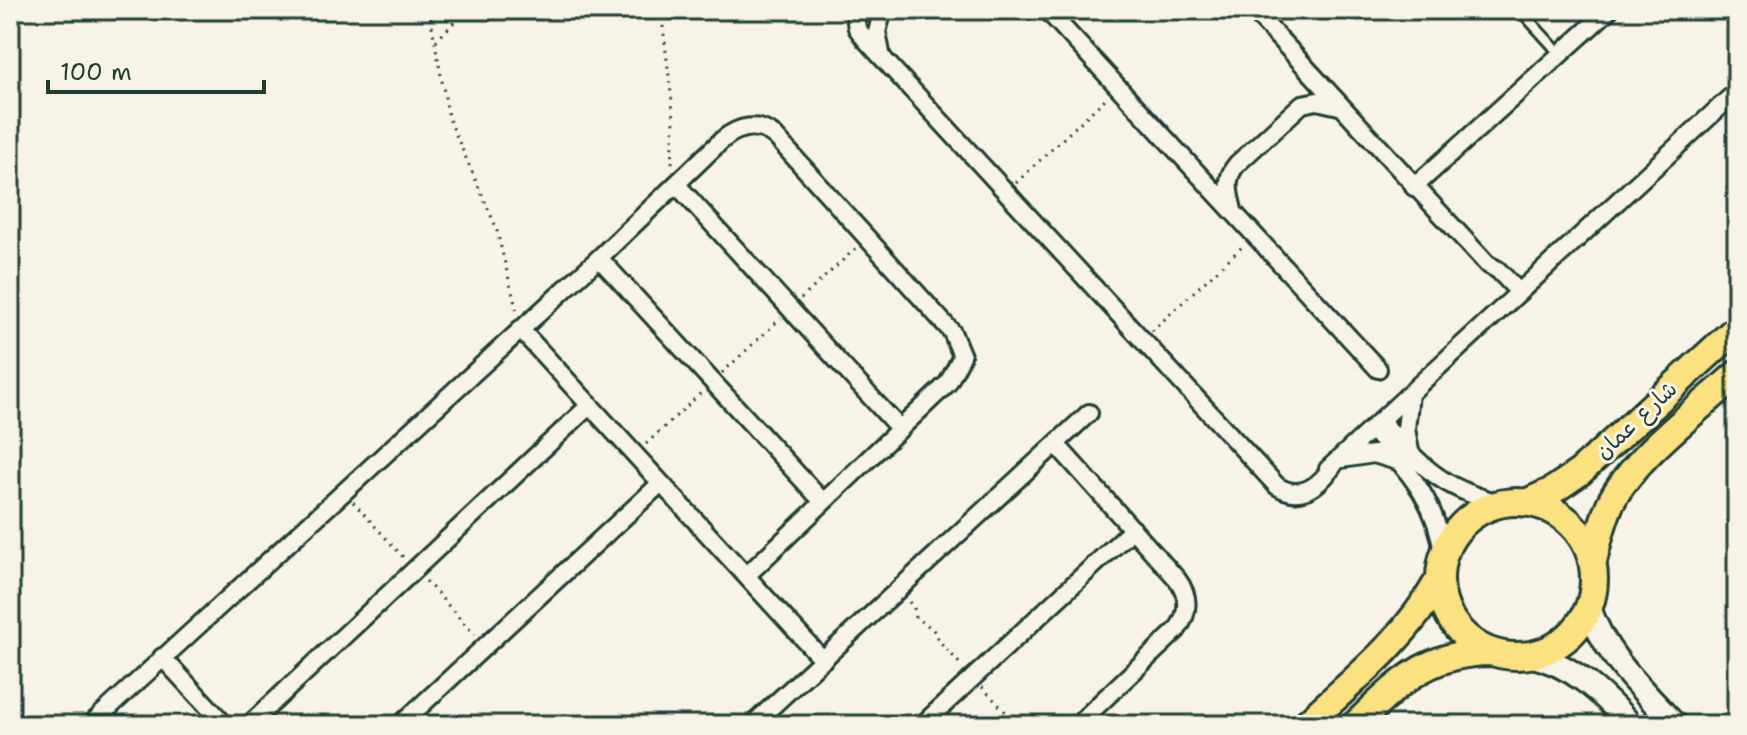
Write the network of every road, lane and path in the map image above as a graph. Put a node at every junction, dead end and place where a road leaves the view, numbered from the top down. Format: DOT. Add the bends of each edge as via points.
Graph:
graph roads {
  1 [pos="429,10"];
  2 [pos="466,10"];
  3 [pos="661,10"];
  4 [pos="838,10"];
  5 [pos="854,10"];
  6 [pos="867,10"];
  7 [pos="883,10"];
  8 [pos="1520,10"];
  9 [pos="1609,10"];
  10 [pos="1255,11"];
  11 [pos="1054,13"];
  12 [pos="857,28"];
  13 [pos="436,41"];
  14 [pos="876,50"];
  15 [pos="1560,54"];
  16 [pos="1117,86"];
  17 [pos="1737,91"];
  18 [pos="1339,106"];
  19 [pos="677,185"];
  20 [pos="1414,187"];
  21 [pos="1007,192"];
  22 [pos="1234,212"];
  23 [pos="1255,235"];
  24 [pos="866,239"];
  25 [pos="599,258"];
  26 [pos="1515,295"];
  27 [pos="790,310"];
  28 [pos="1737,328"];
  29 [pos="520,329"];
  30 [pos="1143,339"];
  31 [pos="1378,369"];
  32 [pos="1737,374"];
  33 [pos="713,382"];
  34 [pos="1410,394"];
  35 [pos="590,405"];
  36 [pos="1089,413"];
  37 [pos="1376,425"];
  38 [pos="899,428"];
  39 [pos="1056,444"];
  40 [pos="635,454"];
  41 [pos="1407,459"];
  42 [pos="1338,461"];
  43 [pos="661,483"];
  44 [pos="823,502"];
  45 [pos="1528,502"];
  46 [pos="1499,503"];
  47 [pos="1133,529"];
  48 [pos="1443,553"];
  49 [pos="1593,561"];
  50 [pos="746,576"];
  51 [pos="1439,580"];
  52 [pos="898,590"];
  53 [pos="1589,607"];
  54 [pos="1491,652"];
  55 [pos="1529,655"];
  56 [pos="162,657"];
  57 [pos="823,660"];
  58 [pos="973,677"];
  59 [pos="94,724"];
  60 [pos="225,725"];
  61 [pos="249,725"];
  62 [pos="400,725"];
  63 [pos="752,725"];
  64 [pos="922,725"];
  65 [pos="1018,725"];
  66 [pos="1077,725"];
  67 [pos="1305,725"];
  68 [pos="1355,725"];
  69 [pos="1631,725"];
  70 [pos="1675,725"];
  1 -- 13 [label="path"];
  2 -- 13 [label="path"];
  3 -- 19 [label="path"];
  4 -- 12 [label="street"];
  5 -- 12 [label="street"];
  6 -- 14 [label="street"];
  7 -- 14 [label="street"];
  8 -- 15 [label="lane"];
  9 -- 15 [label="street"];
  10 -- 18 [label="street"];
  11 -- 16 [label="street"];
  12 -- 14 [label="street"];
  13 -- 29 [label="path" via="449,119 496,227"];
  14 -- 21 [label="street"];
  15 -- 20 [label="street"];
  16 -- 21 [label="path"];
  16 -- 22 [label="street"];
  17 -- 26 [label="street"];
  18 -- 20 [label="street"];
  18 -- 22 [label="street" via="1302,104 1237,164 1228,185"];
  19 -- 24 [label="street" via="709,155 735,139 752,136 789,155"];
  19 -- 25 [label="street"];
  19 -- 27 [label="street"];
  20 -- 26 [label="street"];
  21 -- 30 [label="street"];
  22 -- 23 [label="street"];
  23 -- 30 [label="path"];
  23 -- 31 [label="street"];
  24 -- 27 [label="path"];
  24 -- 38 [label="street" via="952,332 962,356 948,383"];
  25 -- 29 [label="street"];
  25 -- 33 [label="street"];
  26 -- 34 [label="street"];
  27 -- 33 [label="path"];
  27 -- 38 [label="street"];
  28 -- 45 [label="main road, شارع عمان" via="1580,472"];
  29 -- 35 [label="street"];
  29 -- 56 [label="street"];
  30 -- 42 [label="street" via="1258,464 1283,480 1311,479"];
  32 -- 49 [label="main road, شارع عمان" via="1626,479 1606,514"];
  33 -- 40 [label="path"];
  33 -- 44 [label="street"];
  34 -- 37 [label="street"];
  34 -- 41 [label="street"];
  35 -- 40 [label="street"];
  35 -- 61 [label="street"];
  36 -- 39 [label="street"];
  37 -- 41 [label="street"];
  37 -- 42 [label="street"];
  38 -- 44 [label="street"];
  39 -- 47 [label="street"];
  39 -- 52 [label="street"];
  40 -- 43 [label="street"];
  41 -- 42 [label="street" via="1374,454"];
  41 -- 46 [label="street" via="1457,489"];
  41 -- 48 [label="street" via="1441,535"];
  43 -- 50 [label="street"];
  43 -- 62 [label="street"];
  44 -- 50 [label="street"];
  45 -- 46 [label="main road"];
  45 -- 49 [label="main road" via="1563,516 1587,544"];
  46 -- 48 [label="main road" via="1460,526"];
  47 -- 58 [label="street"];
  47 -- 66 [label="street" via="1182,586 1187,611 1172,636"];
  48 -- 51 [label="main road"];
  49 -- 53 [label="main road"];
  50 -- 57 [label="street"];
  51 -- 54 [label="main road" via="1445,607 1459,631"];
  51 -- 67 [label="main road" via="1400,637"];
  52 -- 57 [label="street"];
  52 -- 58 [label="path" via="914,607 915,618 932,628"];
  53 -- 55 [label="main road" via="1559,644"];
  53 -- 70 [label="street" via="1617,660"];
  54 -- 55 [label="main road"];
  54 -- 68 [label="main road" via="1461,654 1422,668"];
  55 -- 69 [label="street" via="1585,680"];
  56 -- 59 [label="street"];
  56 -- 60 [label="street"];
  57 -- 63 [label="street"];
  58 -- 64 [label="street"];
  58 -- 65 [label="path"];
}
